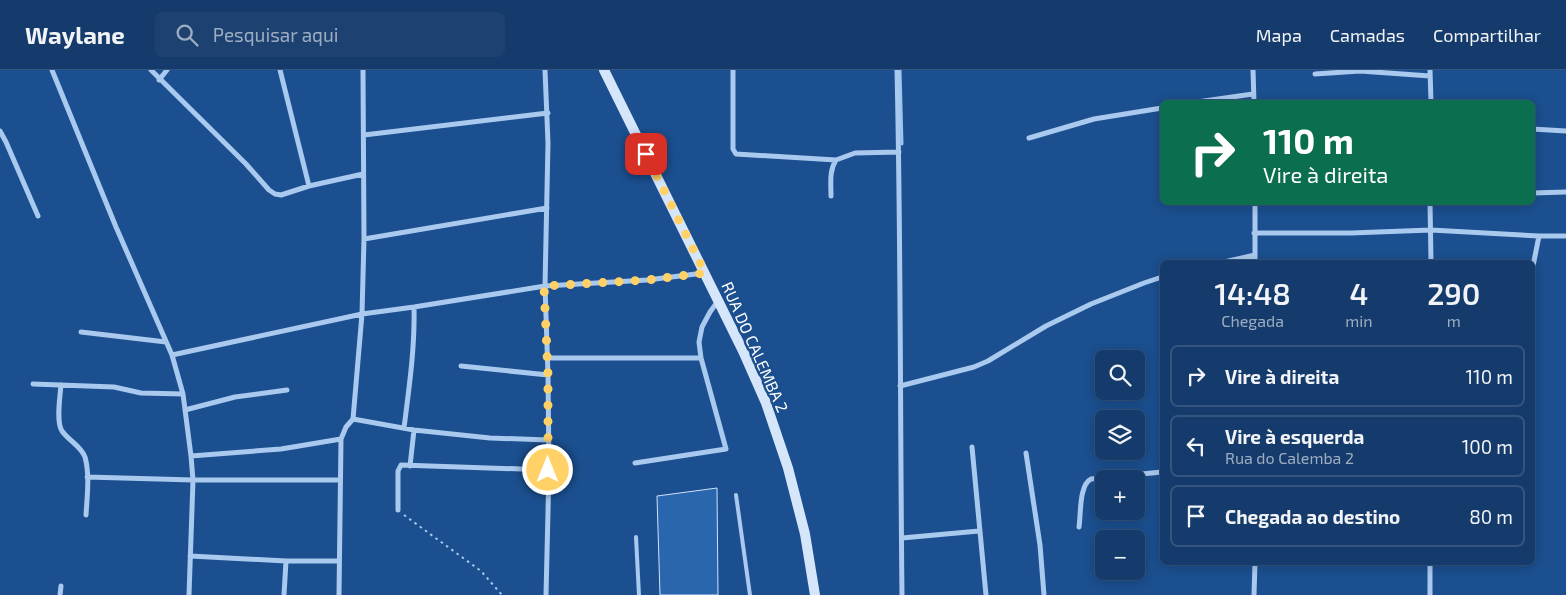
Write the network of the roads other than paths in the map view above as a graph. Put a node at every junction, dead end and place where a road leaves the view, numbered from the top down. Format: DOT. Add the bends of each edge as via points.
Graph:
graph roads {
  1 [pos="52,70"];
  2 [pos="151,70"];
  3 [pos="167,70"];
  4 [pos="280,70"];
  5 [pos="363,70"];
  6 [pos="545,70"];
  7 [pos="604,70"];
  8 [pos="733,70"];
  9 [pos="897,70"];
  10 [pos="1253,70"];
  11 [pos="1430,73"];
  12 [pos="1315,74"];
  13 [pos="159,80"];
  14 [pos="1253,94"];
  15 [pos="1211,100"];
  16 [pos="1254,100"];
  17 [pos="1430,100"];
  18 [pos="1160,108"];
  19 [pos="548,113"];
  20 [pos="1535,129"];
  21 [pos="0,131"];
  22 [pos="1566,131"];
  23 [pos="364,135"];
  24 [pos="1029,138"];
  25 [pos="899,152"];
  26 [pos="836,160"];
  27 [pos="363,174"];
  28 [pos="309,186"];
  29 [pos="1535,192"];
  30 [pos="1566,192"];
  31 [pos="832,196"];
  32 [pos="1254,205"];
  33 [pos="1430,205"];
  34 [pos="547,208"];
  35 [pos="38,216"];
  36 [pos="1431,230"];
  37 [pos="1254,233"];
  38 [pos="1539,236"];
  39 [pos="1566,236"];
  40 [pos="364,239"];
  41 [pos="1255,256"];
  42 [pos="1234,260"];
  43 [pos="1255,260"];
  44 [pos="1431,260"];
  45 [pos="1534,260"];
  46 [pos="705,273"];
  47 [pos="1160,278"];
  48 [pos="544,286"];
  49 [pos="718,300"];
  50 [pos="414,308"];
  51 [pos="362,314"];
  52 [pos="81,332"];
  53 [pos="166,342"];
  54 [pos="172,355"];
  55 [pos="546,358"];
  56 [pos="700,358"];
  57 [pos="461,366"];
  58 [pos="548,375"];
  59 [pos="33,384"];
  60 [pos="61,385"];
  61 [pos="900,386"];
  62 [pos="287,390"];
  63 [pos="182,394"];
  64 [pos="185,410"];
  65 [pos="353,419"];
  66 [pos="404,428"];
  67 [pos="414,430"];
  68 [pos="340,439"];
  69 [pos="548,440"];
  70 [pos="972,447"];
  71 [pos="1026,453"];
  72 [pos="191,456"];
  73 [pos="635,463"];
  74 [pos="410,466"];
  75 [pos="548,470"];
  76 [pos="1160,472"];
  77 [pos="87,477"];
  78 [pos="193,480"];
  79 [pos="339,480"];
  80 [pos="736,495"];
  81 [pos="398,510"];
  82 [pos="86,516"];
  83 [pos="1079,527"];
  84 [pos="979,531"];
  85 [pos="636,537"];
  86 [pos="902,538"];
  87 [pos="190,556"];
  88 [pos="286,561"];
  89 [pos="338,561"];
  90 [pos="1254,565"];
  91 [pos="1430,565"];
  92 [pos="60,586"];
  93 [pos="60,595"];
  94 [pos="189,595"];
  95 [pos="284,595"];
  96 [pos="339,595"];
  97 [pos="546,595"];
  98 [pos="639,595"];
  99 [pos="750,595"];
  100 [pos="816,595"];
  101 [pos="902,595"];
  102 [pos="986,595"];
  103 [pos="1044,595"];
  104 [pos="1254,595"];
  105 [pos="1430,595"];
  1 -- 53 [label="street"];
  2 -- 13 [label="street"];
  3 -- 13 [label="street"];
  4 -- 28 [label="street"];
  5 -- 23 [label="street"];
  6 -- 19 [label="street"];
  7 -- 46 [label="main road, RUA DO CALEMBA 2"];
  8 -- 26 [label="street" via="736,154"];
  9 -- 25 [label="street"];
  10 -- 14 [label="street"];
  11 -- 12 [label="street" via="1360,71"];
  11 -- 17 [label="street"];
  13 -- 28 [label="street" via="269,190 281,195"];
  14 -- 15 [label="street"];
  14 -- 16 [label="street"];
  18 -- 24 [label="street" via="1094,119"];
  19 -- 23 [label="street"];
  19 -- 34 [label="street"];
  20 -- 22 [label="street"];
  21 -- 35 [label="street"];
  23 -- 27 [label="street"];
  25 -- 26 [label="street" via="855,153"];
  25 -- 61 [label="street"];
  26 -- 31 [label="street" via="831,174"];
  27 -- 28 [label="street"];
  27 -- 40 [label="street"];
  29 -- 30 [label="street"];
  32 -- 37 [label="street"];
  33 -- 36 [label="street"];
  34 -- 40 [label="street"];
  34 -- 48 [label="street"];
  36 -- 37 [label="street"];
  36 -- 38 [label="street"];
  36 -- 44 [label="street"];
  37 -- 41 [label="street"];
  38 -- 39 [label="street"];
  38 -- 45 [label="street"];
  40 -- 51 [label="street"];
  41 -- 42 [label="street"];
  41 -- 43 [label="street"];
  46 -- 48 [label="street"];
  46 -- 49 [label="main road, RUA DO CALEMBA 2"];
  47 -- 61 [label="street" via="1090,304 974,367"];
  48 -- 50 [label="street"];
  48 -- 55 [label="street"];
  49 -- 56 [label="street" via="702,327"];
  49 -- 100 [label="main road, RUA DO CALEMBA 2" via="766,403 788,468"];
  50 -- 51 [label="street"];
  50 -- 66 [label="street" via="412,365"];
  51 -- 54 [label="street"];
  51 -- 65 [label="street"];
  52 -- 53 [label="street"];
  53 -- 54 [label="street"];
  54 -- 63 [label="street"];
  55 -- 56 [label="street"];
  55 -- 58 [label="street"];
  56 -- 73 [label="street" via="726,449"];
  57 -- 58 [label="street"];
  58 -- 69 [label="street"];
  59 -- 60 [label="street"];
  60 -- 63 [label="street" via="114,387 141,394"];
  60 -- 77 [label="street" via="59,426 84,457"];
  61 -- 86 [label="street"];
  62 -- 64 [label="street" via="235,397"];
  63 -- 64 [label="street"];
  64 -- 72 [label="street"];
  65 -- 66 [label="street"];
  65 -- 68 [label="street"];
  66 -- 67 [label="street"];
  67 -- 69 [label="street"];
  67 -- 74 [label="street"];
  68 -- 72 [label="street"];
  68 -- 79 [label="street"];
  69 -- 75 [label="street"];
  70 -- 84 [label="street"];
  71 -- 103 [label="street"];
  72 -- 78 [label="street"];
  74 -- 75 [label="street"];
  74 -- 81 [label="street" via="401,465 399,468"];
  75 -- 97 [label="street"];
  76 -- 83 [label="street" via="1087,481 1083,488"];
  77 -- 78 [label="street"];
  77 -- 82 [label="street"];
  78 -- 79 [label="street"];
  78 -- 87 [label="street"];
  79 -- 89 [label="street"];
  80 -- 99 [label="lane"];
  84 -- 86 [label="street"];
  84 -- 102 [label="street"];
  85 -- 98 [label="lane"];
  86 -- 101 [label="street"];
  87 -- 88 [label="street"];
  87 -- 94 [label="street"];
  88 -- 89 [label="street"];
  88 -- 95 [label="street"];
  89 -- 96 [label="street"];
  90 -- 104 [label="street"];
  91 -- 105 [label="street"];
  92 -- 93 [label="street"];
}
